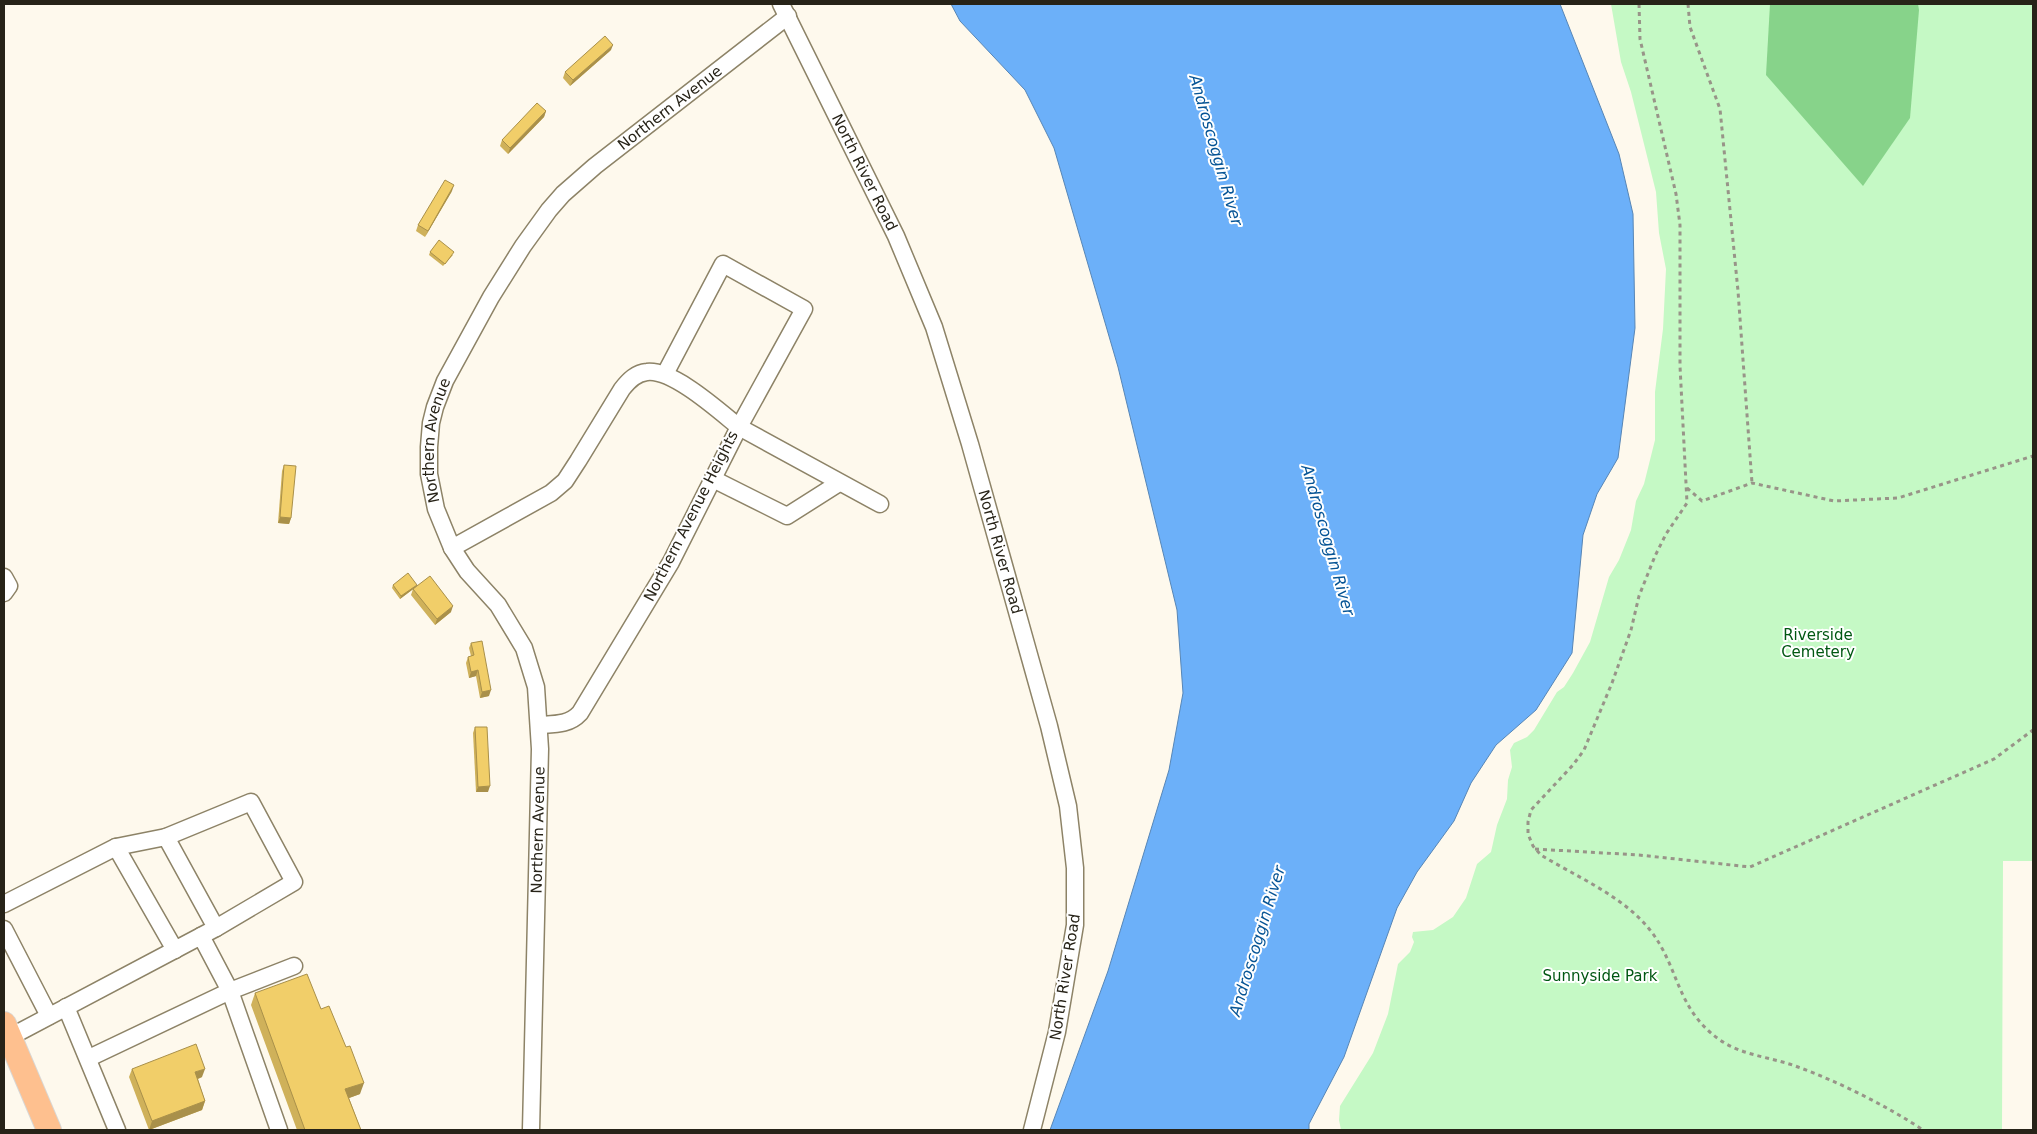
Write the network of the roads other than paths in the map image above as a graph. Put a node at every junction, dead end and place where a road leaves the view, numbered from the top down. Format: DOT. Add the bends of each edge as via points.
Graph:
graph roads {
  1 [pos="784,10"];
  2 [pos="664,374"];
  3 [pos="739,427"];
  4 [pos="713,479"];
  5 [pos="839,483"];
  6 [pos="880,504"];
  7 [pos="452,548"];
  8 [pos="4,577"];
  9 [pos="4,593"];
  10 [pos="539,725"];
  11 [pos="166,838"];
  12 [pos="116,847"];
  13 [pos="4,904"];
  14 [pos="216,928"];
  15 [pos="4,929"];
  16 [pos="201,936"];
  17 [pos="175,950"];
  18 [pos="294,966"];
  19 [pos="230,991"];
  20 [pos="66,1007"];
  21 [pos="49,1016"];
  22 [pos="7,1031"];
  23 [pos="89,1058"];
  24 [pos="49,1130"];
  25 [pos="117,1130"];
  26 [pos="279,1130"];
  27 [pos="531,1130"];
  28 [pos="1032,1130"];
  1 -- 7 [label="street, Northern Avenue" via="563,194 523,246 492,295 445,381 431,423 429,474 436,509"];
  1 -- 28 [label="street, North River Road" via="896,236 934,327 970,444 1068,806 1076,868 1075,925 1057,1032"];
  2 -- 3 [label="street, Northern Avenue Heights" via="701,397"];
  2 -- 3 [label="street" via="723,264 804,309"];
  2 -- 7 [label="street" via="648,371 630,379 565,480 551,493"];
  3 -- 4 [label="street, Northern Avenue Heights"];
  3 -- 5 [label="street"];
  4 -- 5 [label="street" via="787,516"];
  4 -- 10 [label="street, Northern Avenue Heights" via="671,562 580,713 574,720 562,724"];
  5 -- 6 [label="street"];
  7 -- 10 [label="street, Northern Avenue" via="467,571 498,605 524,648 536,687"];
  8 -- 9 [label="street" via="8,586"];
  10 -- 27 [label="street, Northern Avenue"];
  11 -- 12 [label="street"];
  11 -- 14 [label="street"];
  11 -- 14 [label="street" via="252,802 294,882"];
  12 -- 13 [label="street"];
  12 -- 17 [label="street"];
  14 -- 16 [label="street"];
  15 -- 21 [label="street"];
  16 -- 17 [label="street"];
  16 -- 19 [label="street"];
  17 -- 20 [label="street"];
  18 -- 19 [label="street"];
  19 -- 23 [label="street"];
  19 -- 26 [label="street"];
  20 -- 21 [label="street"];
  20 -- 23 [label="street"];
  21 -- 22 [label="street"];
  22 -- 24 [label="highway"];
  23 -- 25 [label="street"];
}
